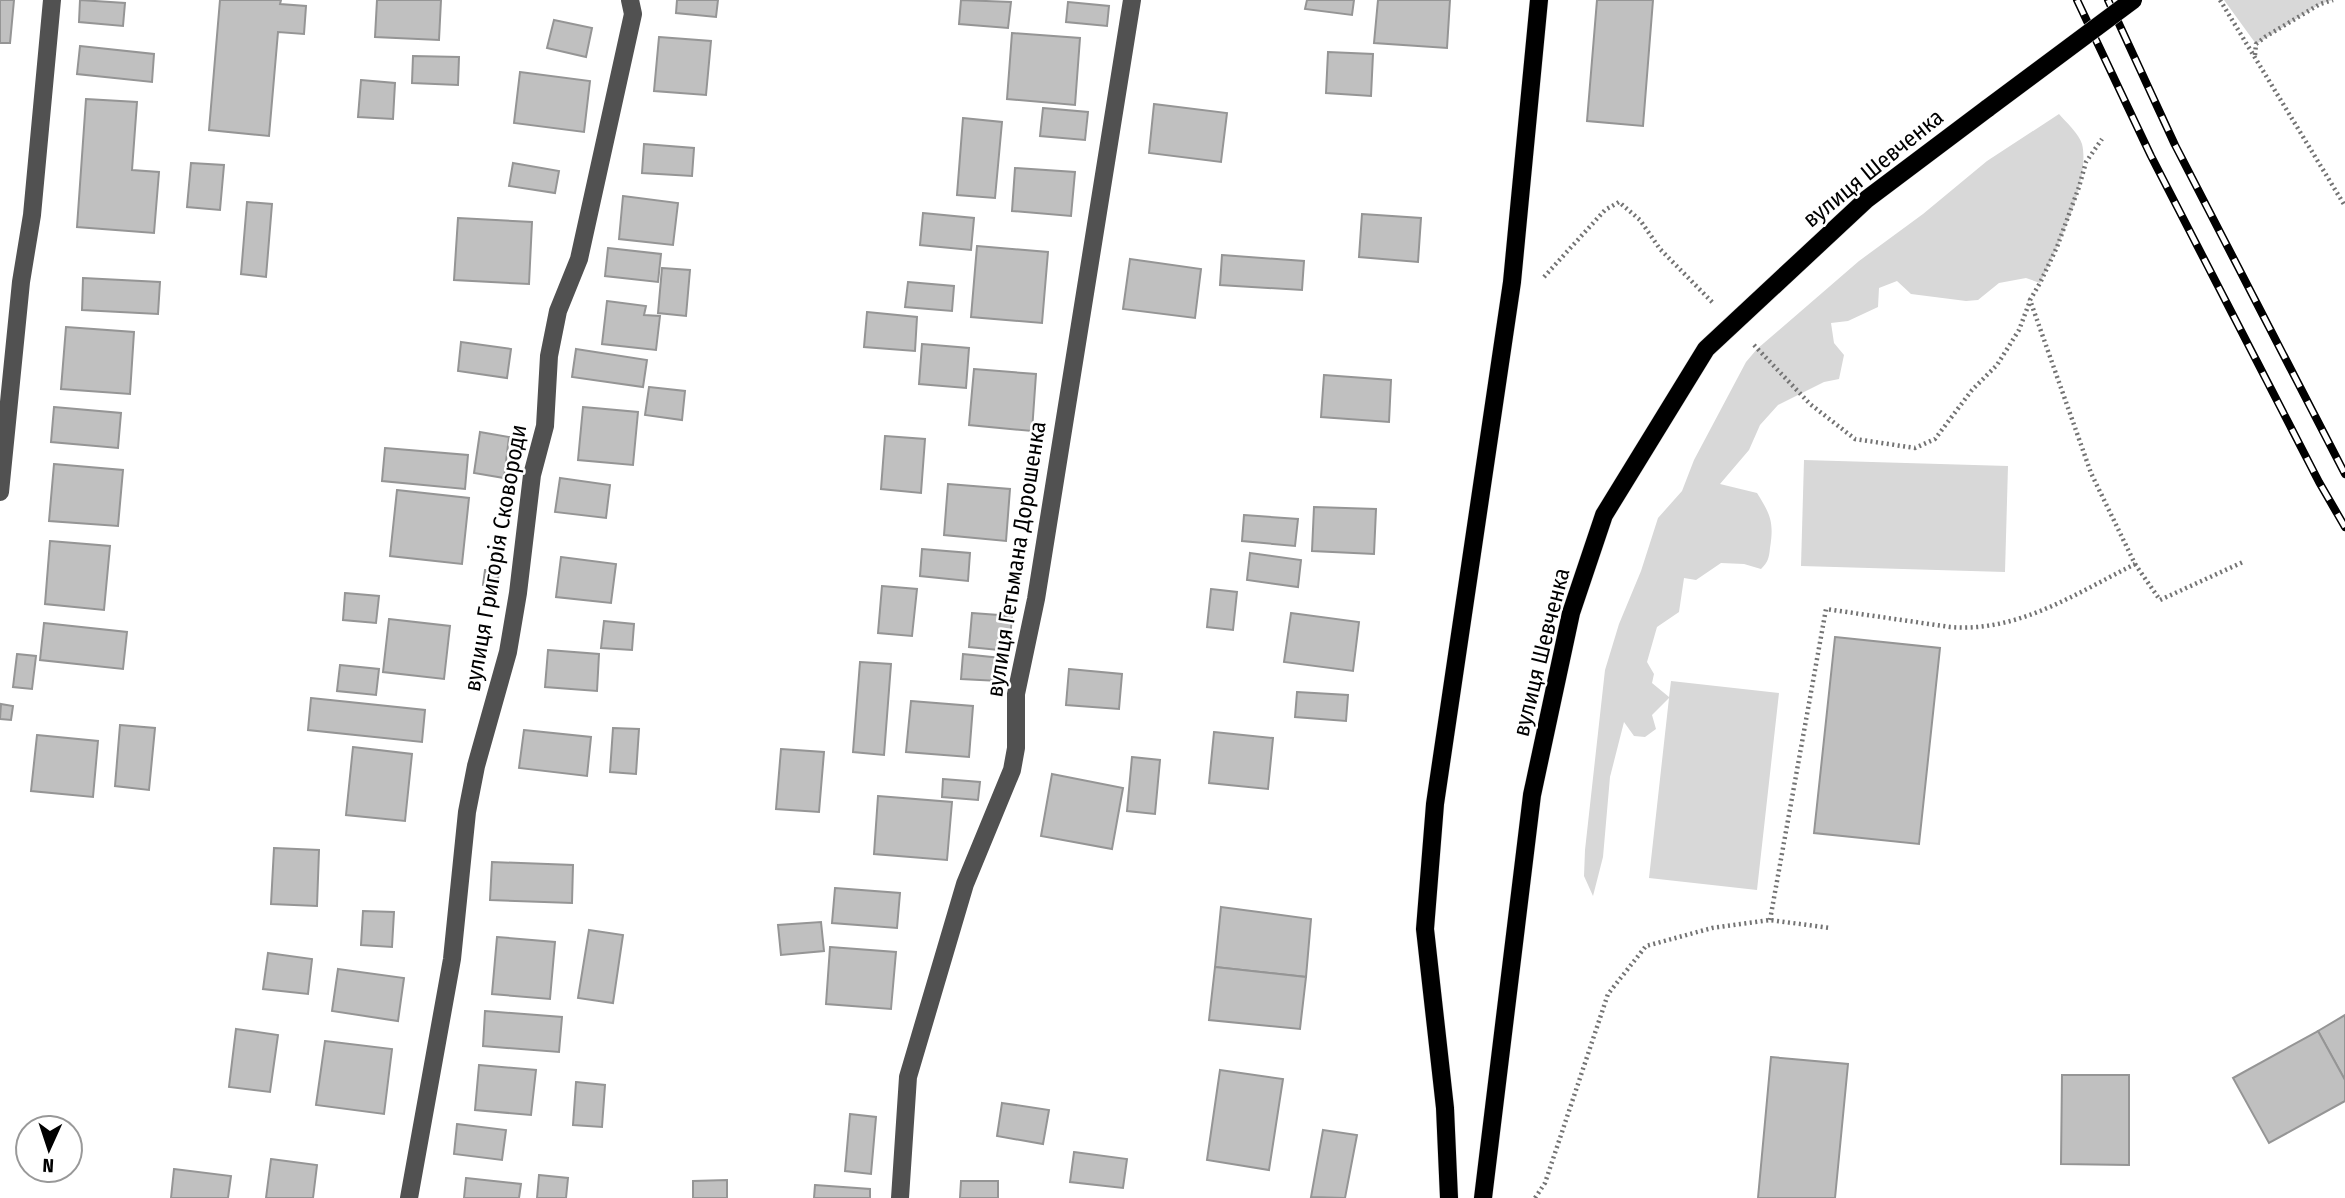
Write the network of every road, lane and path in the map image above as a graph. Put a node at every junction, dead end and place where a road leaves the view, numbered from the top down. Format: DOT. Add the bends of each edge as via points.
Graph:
graph roads {
  1 [pos="52,0"];
  2 [pos="1132,0"];
  3 [pos="1539,0"];
  4 [pos="2133,0"];
  5 [pos="2220,0"];
  6 [pos="2333,0"];
  7 [pos="631,7"];
  8 [pos="2255,57"];
  9 [pos="2102,139"];
  10 [pos="2345,206"];
  11 [pos="1542,279"];
  12 [pos="2030,300"];
  13 [pos="1733,324"];
  14 [pos="0,492"];
  15 [pos="2243,562"];
  16 [pos="2135,564"];
  17 [pos="1770,920"];
  18 [pos="1830,928"];
  19 [pos="408,1198"];
  20 [pos="900,1198"];
  21 [pos="1449,1198"];
  22 [pos="1483,1198"];
  23 [pos="1535,1198"];
  1 -- 14 [label="street" via="33,215 21,282"];
  2 -- 20 [label="street, вулиця Гетьмана Дорошенка" via="1036,599 1016,694 1012,770 965,884 908,1077"];
  3 -- 21 [label="main road" via="1512,282 1435,804 1426,915"];
  4 -- 13 [label="main road, вулиця Шевченка, bridge" via="1867,199"];
  5 -- 8 [label="path"];
  6 -- 8 [label="path" via="2264,37 2256,44"];
  7 -- 19 [label="street, вулиця Григорія Сковороди" via="579,259 558,311 549,356 545,426 532,475 518,593 508,652 467,811 452,959"];
  8 -- 10 [label="path"];
  9 -- 12 [label="path" via="2086,162 2057,247"];
  11 -- 13 [label="path" via="1605,210 1619,202"];
  12 -- 13 [label="path" via="2019,330 1997,365 1935,439 1915,448 1855,439 1810,404"];
  12 -- 16 [label="path" via="2091,473"];
  13 -- 22 [label="main road, вулиця Шевченка" via="1706,349 1604,515 1570,613 1532,795"];
  15 -- 16 [label="path" via="2160,600"];
  16 -- 17 [label="path" via="2035,614 1997,625 1950,627 1826,609"];
  17 -- 18 [label="path"];
  17 -- 23 [label="path" via="1712,928 1646,946 1608,994 1545,1183"];
}
